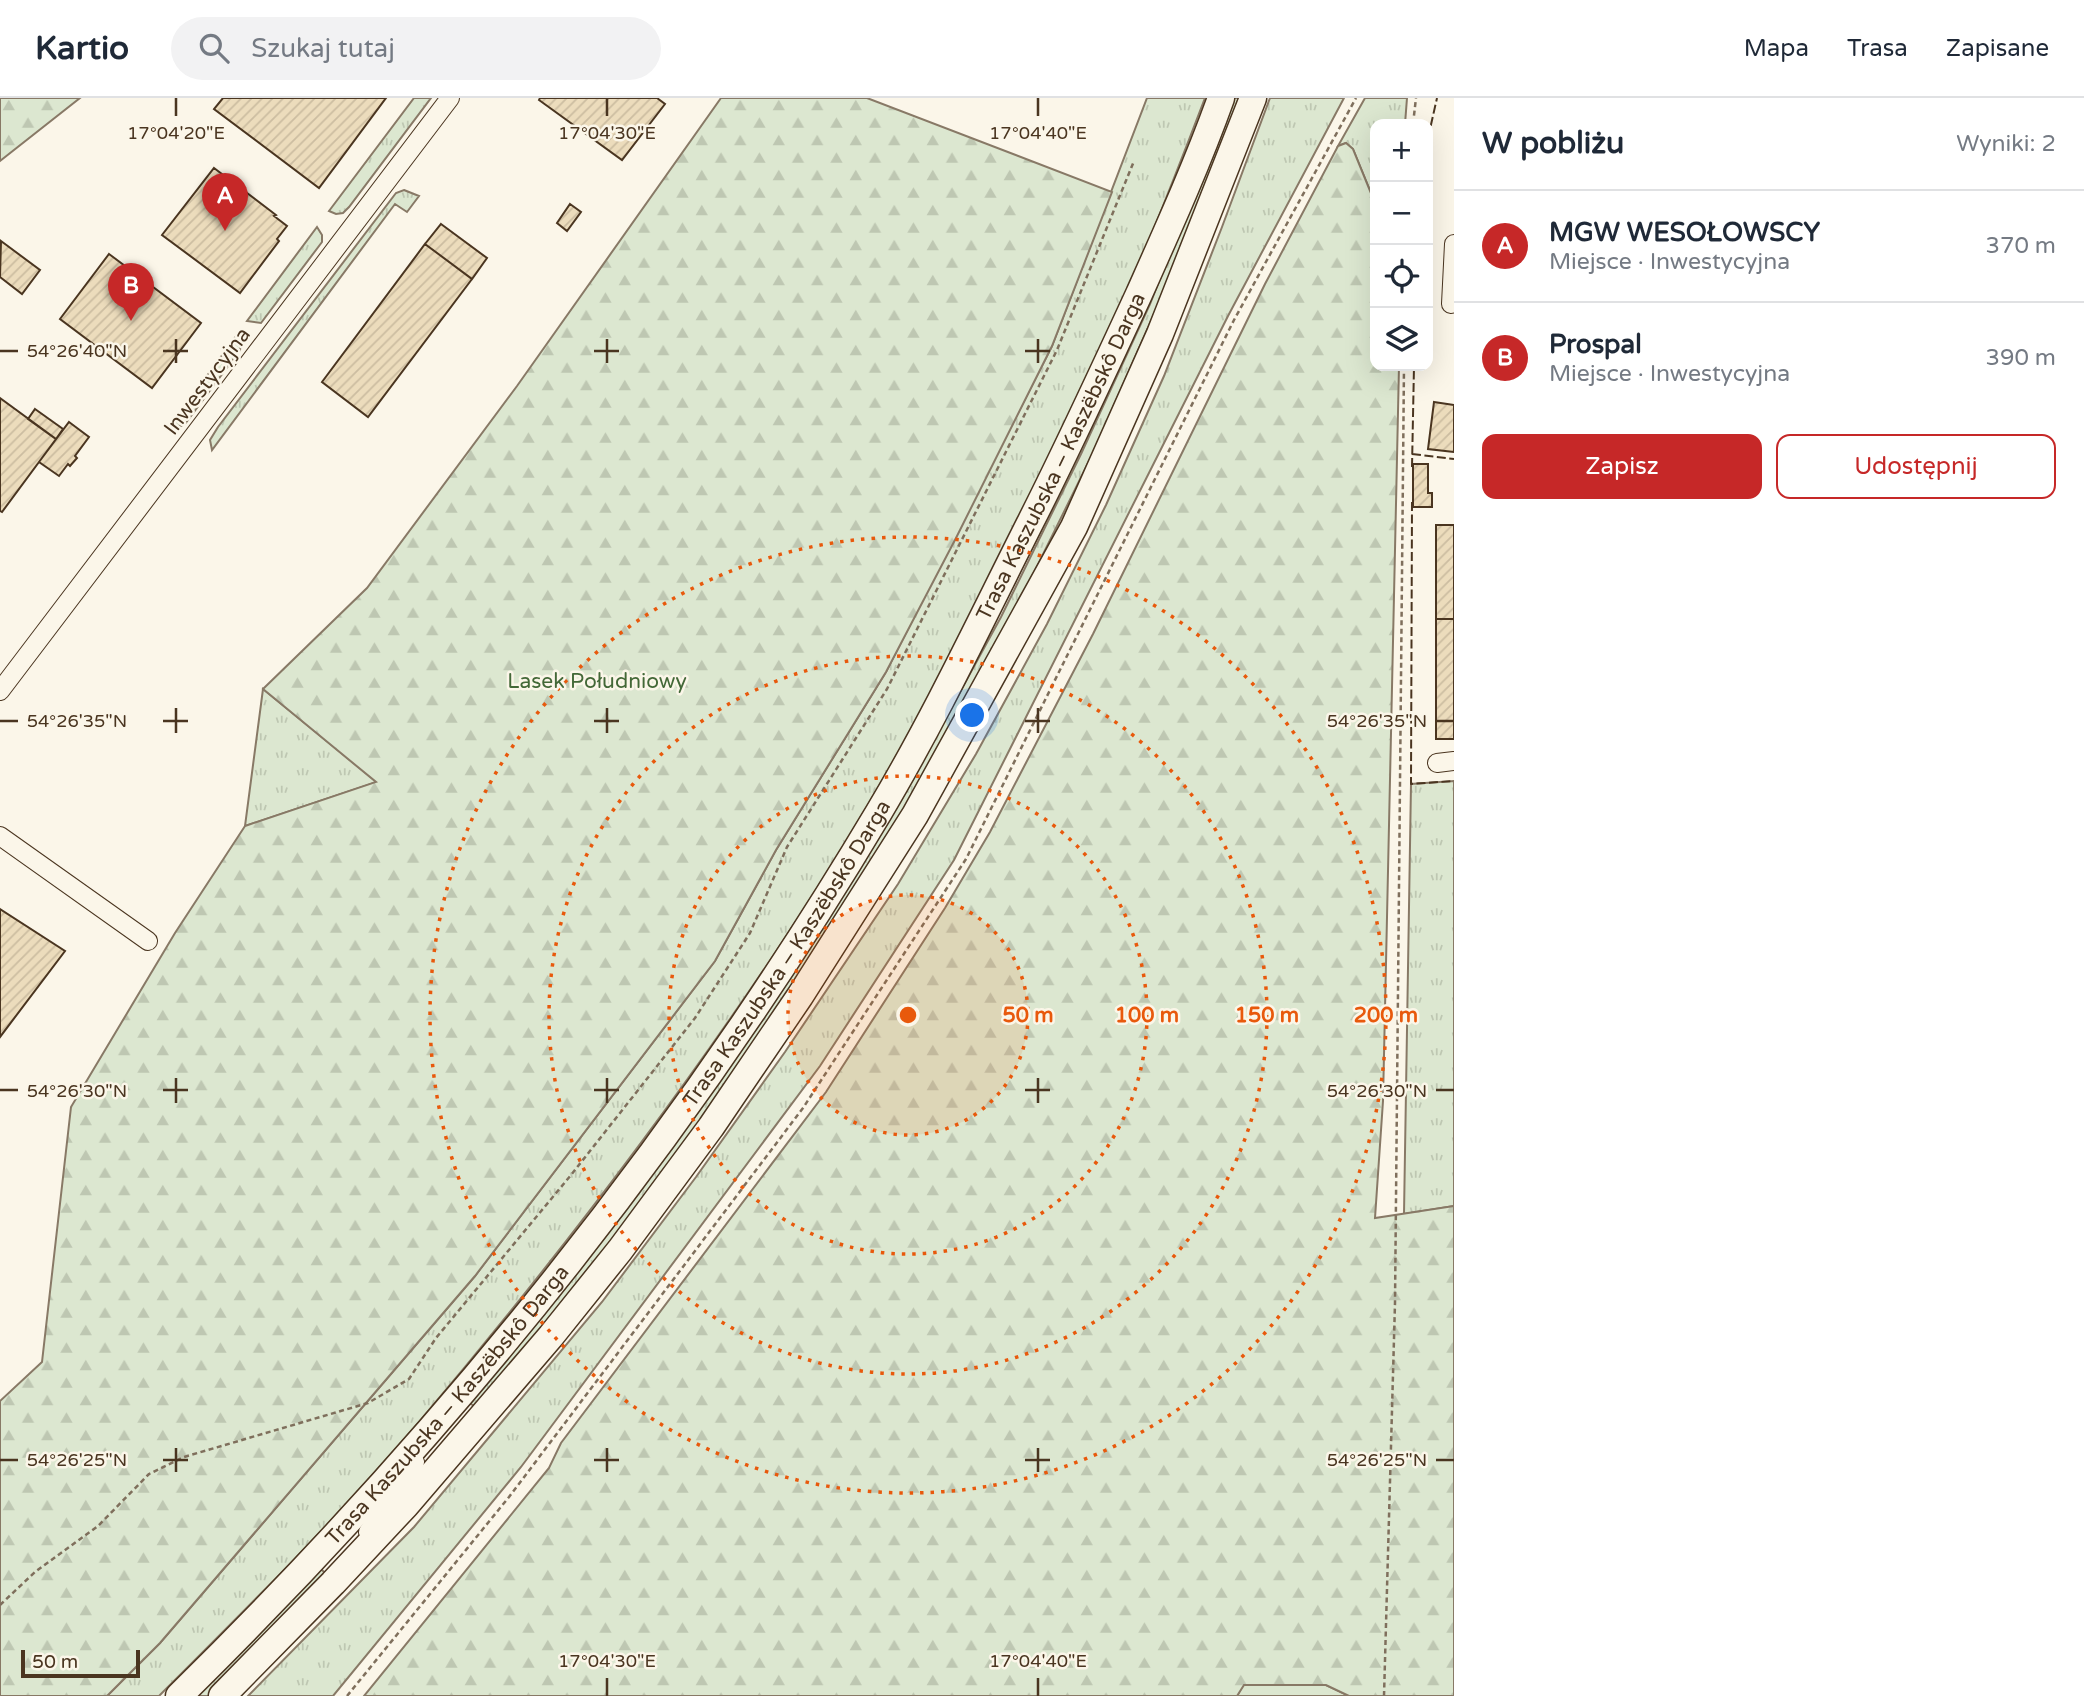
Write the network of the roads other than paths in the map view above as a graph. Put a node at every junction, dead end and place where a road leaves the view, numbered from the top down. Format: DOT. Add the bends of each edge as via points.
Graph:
graph roads {
  1 [pos="450,98"];
  2 [pos="1222,98"];
  3 [pos="1253,98"];
  4 [pos="1454,244"];
  5 [pos="1451,304"];
  6 [pos="0,691"];
  7 [pos="0,836"];
  8 [pos="148,942"];
  9 [pos="455,1401"];
  10 [pos="479,1422"];
  11 [pos="394,1493"];
  12 [pos="312,1561"];
  13 [pos="333,1583"];
  14 [pos="180,1696"];
  15 [pos="222,1696"];
  1 -- 6 [label="street, Inwestycyjna"];
  2 -- 9 [label="highway, Trasa Kaszubska – Kaszëbskô Darga" via="1193,175 1079,426 952,679 880,809 769,987 689,1104 521,1324"];
  3 -- 10 [label="highway, Trasa Kaszubska – Kaszëbskô Darga" via="1160,334 1074,527 915,815 711,1127 620,1250"];
  4 -- 5 [label="street"];
  7 -- 8 [label="street"];
  9 -- 11 [label="street"];
  9 -- 12 [label="highway, Trasa Kaszubska – Kaszëbskô Darga"];
  10 -- 11 [label="street"];
  10 -- 13 [label="highway, Trasa Kaszubska – Kaszëbskô Darga"];
  11 -- 12 [label="street"];
  11 -- 13 [label="street"];
  12 -- 14 [label="highway, Trasa Kaszubska – Kaszëbskô Darga"];
  13 -- 15 [label="highway, Trasa Kaszubska – Kaszëbskô Darga"];
}
